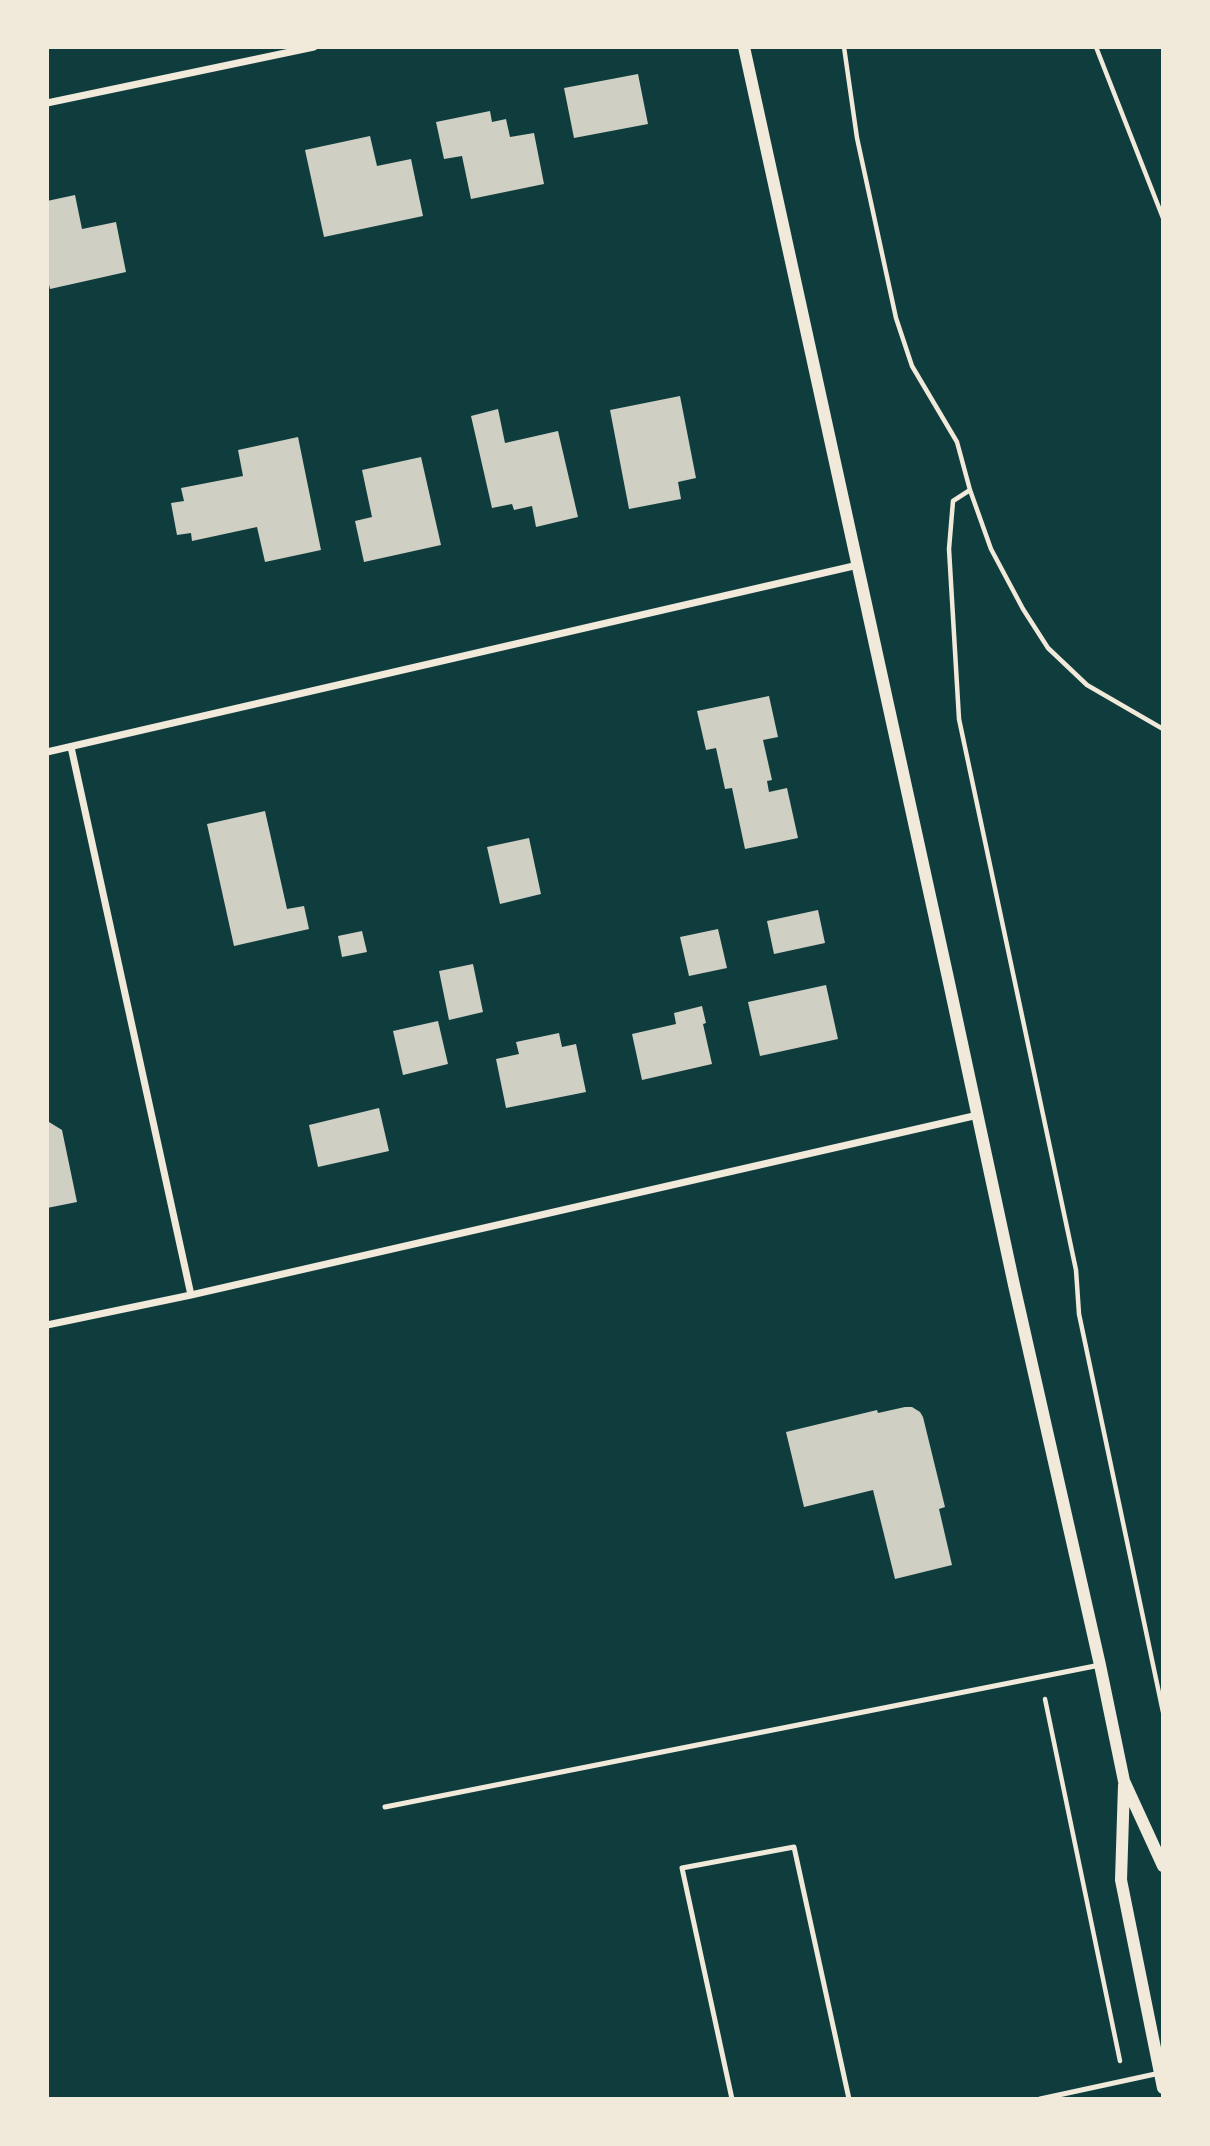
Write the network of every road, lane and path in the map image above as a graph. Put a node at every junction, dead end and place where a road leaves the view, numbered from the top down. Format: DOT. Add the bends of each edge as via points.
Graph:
graph roads {
  1 [pos="314,47"];
  2 [pos="744,47"];
  3 [pos="844,47"];
  4 [pos="1096,47"];
  5 [pos="47,103"];
  6 [pos="1163,218"];
  7 [pos="970,490"];
  8 [pos="858,565"];
  9 [pos="1163,729"];
  10 [pos="71,747"];
  11 [pos="47,752"];
  12 [pos="978,1115"];
  13 [pos="191,1295"];
  14 [pos="47,1325"];
  15 [pos="1100,1665"];
  16 [pos="1040,1678"];
  17 [pos="1163,1712"];
  18 [pos="1124,1781"];
  19 [pos="385,1807"];
  20 [pos="1163,1866"];
  21 [pos="1160,2073"];
  22 [pos="1124,2080"];
  23 [pos="1163,2088"];
  24 [pos="732,2099"];
  25 [pos="849,2099"];
  26 [pos="1040,2099"];
  1 -- 5 [label="street"];
  2 -- 8 [label="street"];
  3 -- 7 [label="path" via="857,138 896,318 912,366 957,442"];
  4 -- 6 [label="path"];
  7 -- 9 [label="path" via="991,549 1048,648 1087,685"];
  7 -- 17 [label="path" via="953,501 949,549 959,719 1076,1270 1079,1314"];
  8 -- 10 [label="street"];
  8 -- 12 [label="street"];
  10 -- 11 [label="street"];
  10 -- 13 [label="street"];
  12 -- 13 [label="street"];
  12 -- 15 [label="street"];
  13 -- 14 [label="street"];
  15 -- 16 [label="lane"];
  15 -- 18 [label="street"];
  16 -- 19 [label="lane"];
  16 -- 22 [label="path"];
  18 -- 20 [label="street"];
  18 -- 21 [label="street" via="1121,1880"];
  21 -- 22 [label="lane"];
  21 -- 23 [label="street"];
  22 -- 26 [label="lane"];
  24 -- 25 [label="lane" via="682,1868 794,1847"];
}
